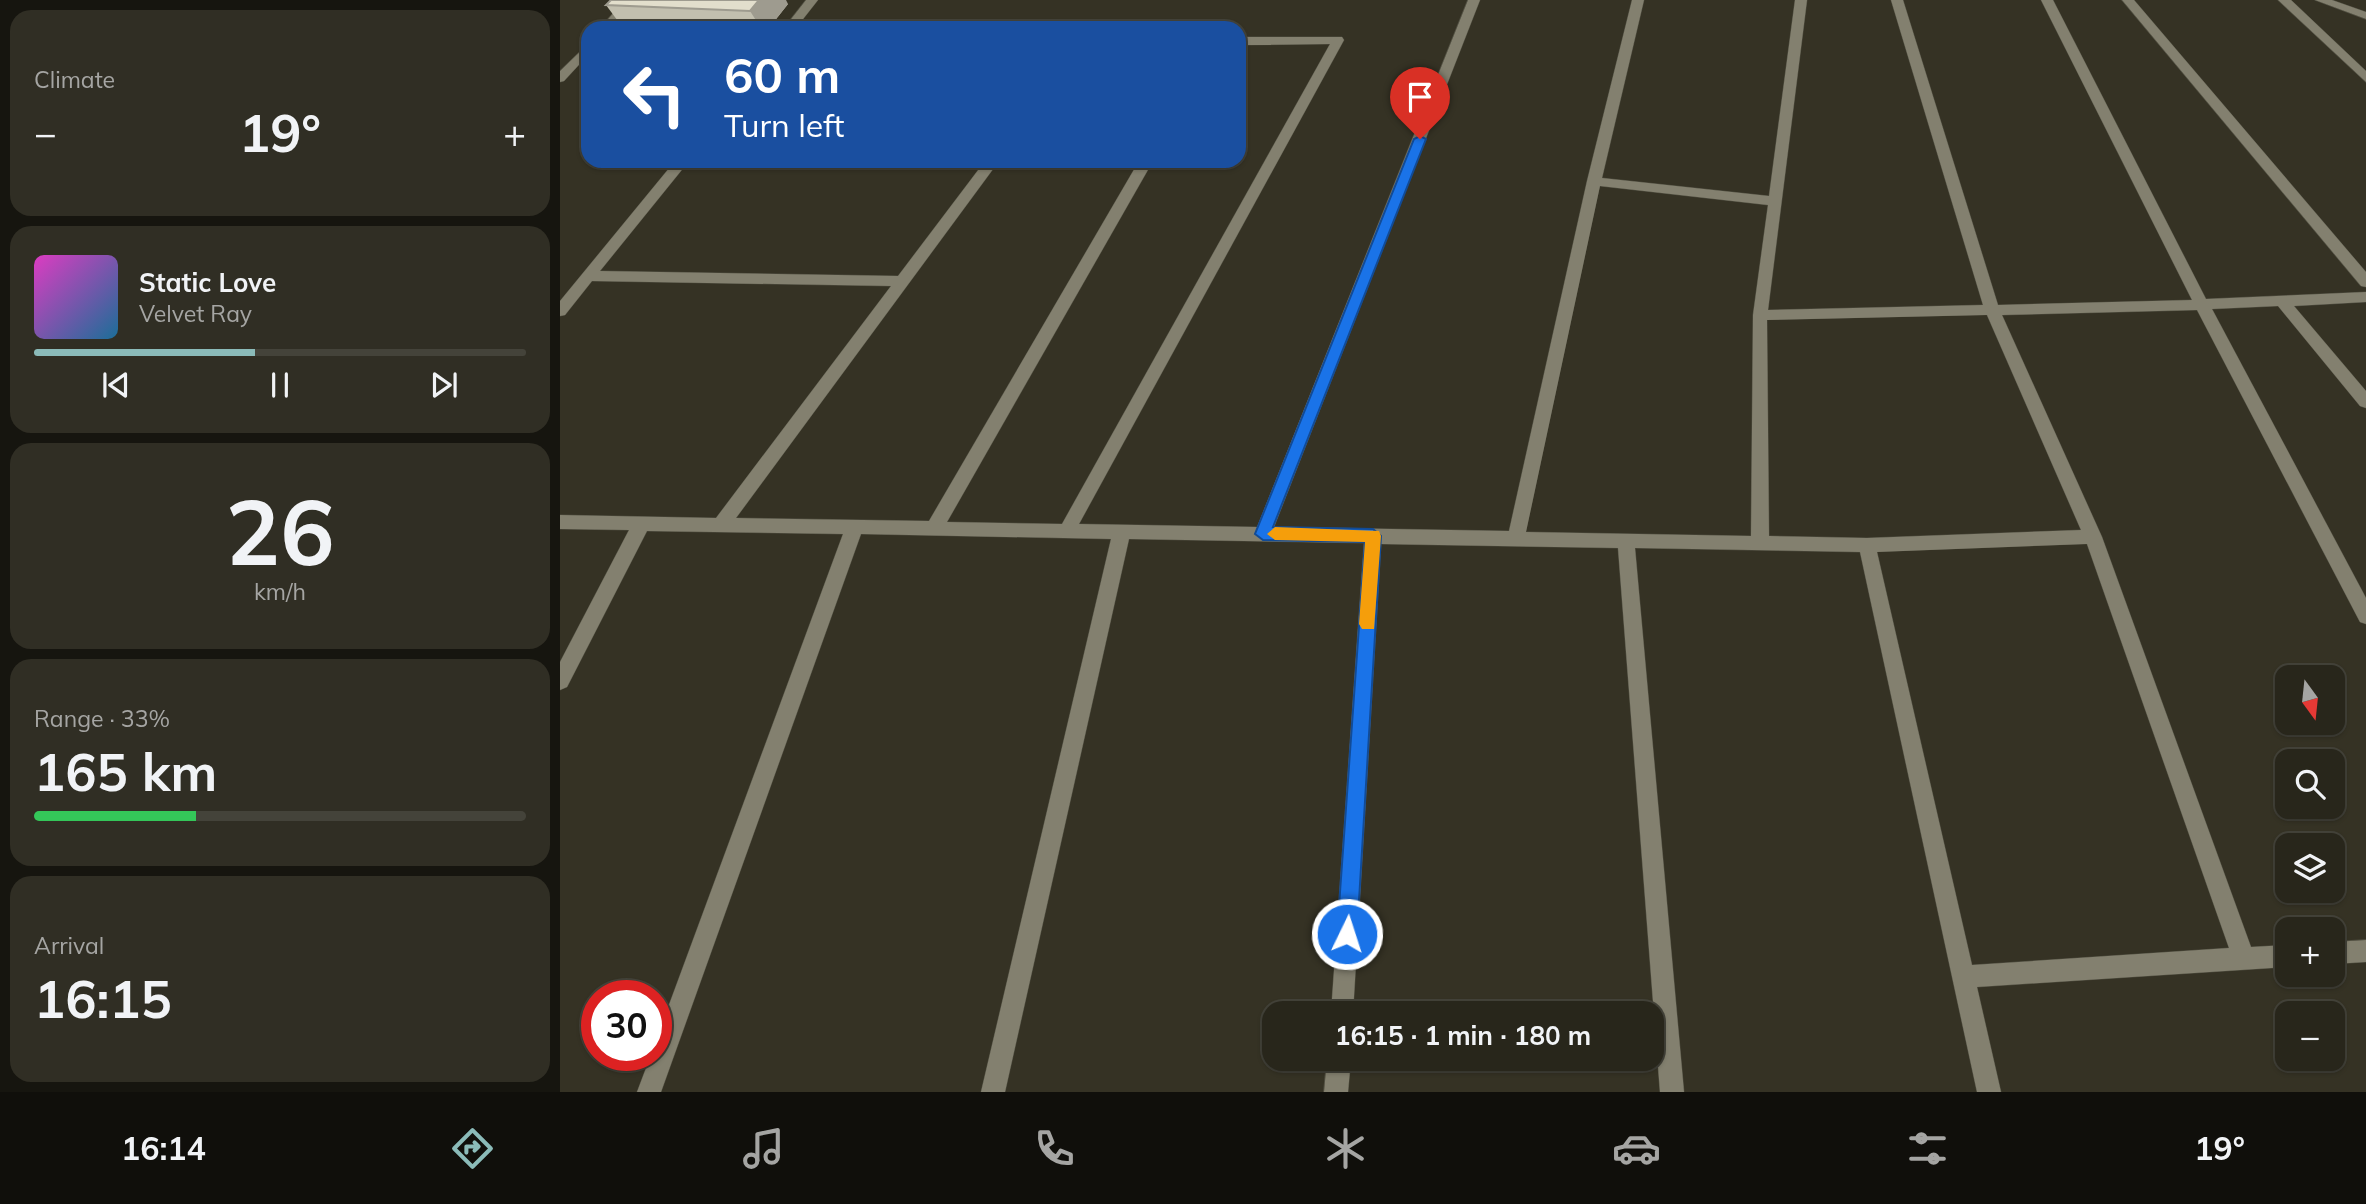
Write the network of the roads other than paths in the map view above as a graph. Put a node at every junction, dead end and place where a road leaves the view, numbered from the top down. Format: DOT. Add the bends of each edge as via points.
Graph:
graph roads {
  1 [pos="631,0"];
  2 [pos="812,0"];
  3 [pos="1474,0"];
  4 [pos="1638,0"];
  5 [pos="1801,0"];
  6 [pos="1897,0"];
  7 [pos="2047,0"];
  8 [pos="2128,0"];
  9 [pos="2284,0"];
  10 [pos="2321,0"];
  11 [pos="2366,16"];
  12 [pos="612,21"];
  13 [pos="796,21"];
  14 [pos="1246,41"];
  15 [pos="581,55"];
  16 [pos="581,72"];
  17 [pos="562,73"];
  18 [pos="2366,78"];
  19 [pos="676,168"];
  20 [pos="987,168"];
  21 [pos="1142,168"];
  22 [pos="1594,181"];
  23 [pos="1775,201"];
  24 [pos="589,275"];
  25 [pos="903,281"];
  26 [pos="2366,282"];
  27 [pos="2366,297"];
  28 [pos="2282,301"];
  29 [pos="2202,305"];
  30 [pos="1992,310"];
  31 [pos="560,311"];
  32 [pos="1760,315"];
  33 [pos="2366,402"];
  34 [pos="560,522"];
  35 [pos="722,523"];
  36 [pos="641,525"];
  37 [pos="855,526"];
  38 [pos="935,527"];
  39 [pos="1067,530"];
  40 [pos="1122,531"];
  41 [pos="1263,534"];
  42 [pos="1373,536"];
  43 [pos="2093,537"];
  44 [pos="1516,538"];
  45 [pos="1626,541"];
  46 [pos="1760,543"];
  47 [pos="1867,545"];
  48 [pos="2366,616"];
  49 [pos="560,681"];
  50 [pos="2366,951"];
  51 [pos="2345,952"];
  52 [pos="2275,957"];
  53 [pos="2244,958"];
  54 [pos="1965,977"];
  55 [pos="1343,1001"];
  56 [pos="1338,1071"];
  57 [pos="649,1092"];
  58 [pos="993,1092"];
  59 [pos="1336,1092"];
  60 [pos="1672,1092"];
  61 [pos="1989,1092"];
  1 -- 12 [label="street"];
  2 -- 13 [label="street"];
  3 -- 41 [label="street"];
  4 -- 22 [label="street"];
  5 -- 23 [label="street"];
  6 -- 30 [label="street"];
  7 -- 29 [label="street"];
  8 -- 26 [label="street"];
  9 -- 18 [label="street"];
  10 -- 11 [label="street"];
  14 -- 39 [label="street" via="1338,40"];
  15 -- 17 [label="street"];
  16 -- 17 [label="street"];
  19 -- 24 [label="street"];
  20 -- 25 [label="street"];
  21 -- 38 [label="street"];
  22 -- 23 [label="street"];
  22 -- 44 [label="street"];
  23 -- 32 [label="street"];
  24 -- 25 [label="street"];
  24 -- 31 [label="street"];
  25 -- 35 [label="street"];
  27 -- 28 [label="street"];
  28 -- 29 [label="street"];
  28 -- 33 [label="street"];
  29 -- 30 [label="street"];
  29 -- 48 [label="street"];
  30 -- 32 [label="street"];
  30 -- 43 [label="street"];
  32 -- 46 [label="street"];
  34 -- 36 [label="street"];
  35 -- 36 [label="street"];
  35 -- 37 [label="street"];
  36 -- 49 [label="street"];
  37 -- 38 [label="street"];
  37 -- 57 [label="street"];
  38 -- 39 [label="street"];
  39 -- 40 [label="street"];
  40 -- 41 [label="street"];
  40 -- 58 [label="street"];
  41 -- 42 [label="street"];
  42 -- 44 [label="street"];
  42 -- 55 [label="street"];
  43 -- 47 [label="street"];
  43 -- 53 [label="street"];
  44 -- 45 [label="street"];
  45 -- 46 [label="street"];
  45 -- 60 [label="street"];
  46 -- 47 [label="street"];
  47 -- 54 [label="street"];
  50 -- 51 [label="street"];
  52 -- 53 [label="street"];
  53 -- 54 [label="street"];
  54 -- 61 [label="street"];
  56 -- 59 [label="street"];
}
